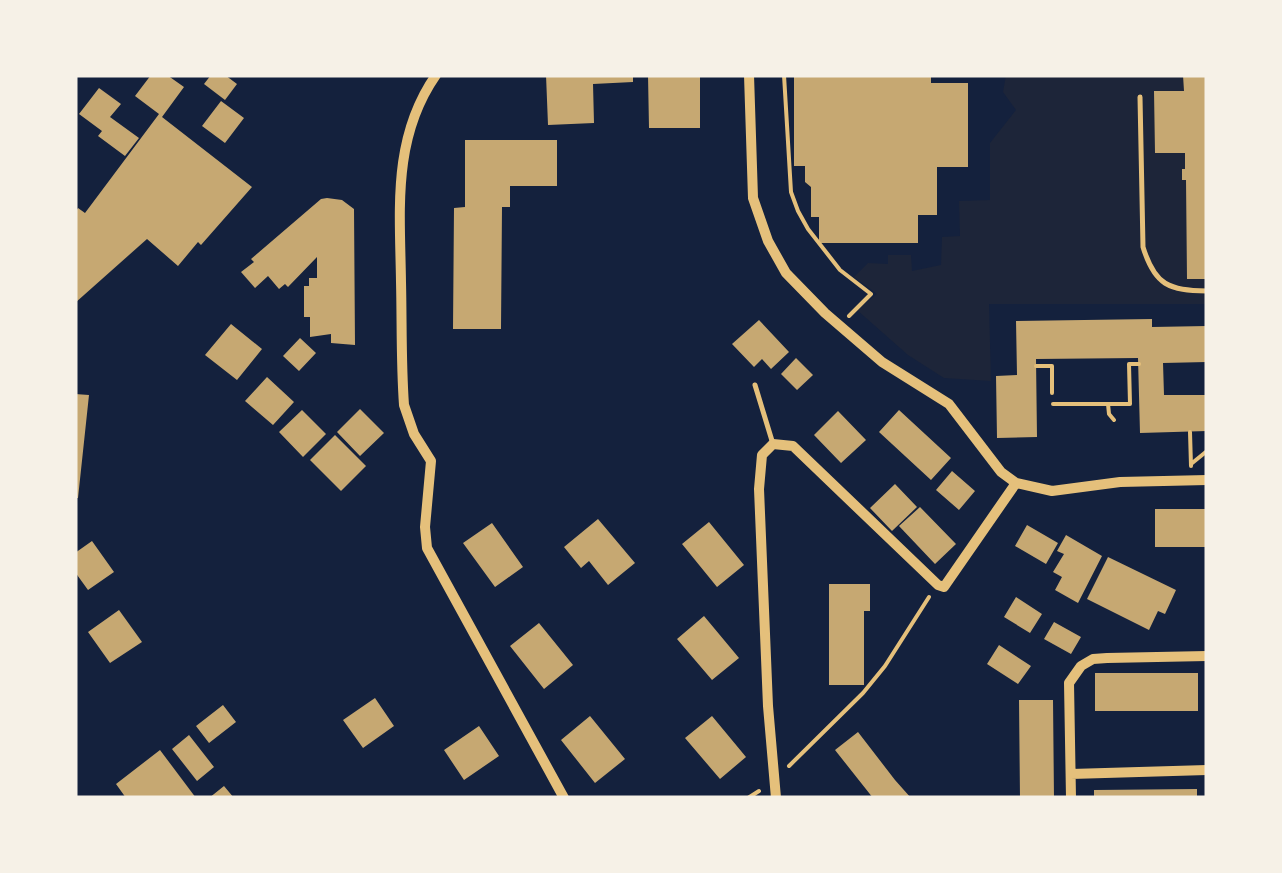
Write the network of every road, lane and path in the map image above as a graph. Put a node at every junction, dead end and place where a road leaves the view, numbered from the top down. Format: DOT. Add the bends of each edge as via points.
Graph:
graph roads {
  1 [pos="436,75"];
  2 [pos="749,75"];
  3 [pos="784,75"];
  4 [pos="1140,97"];
  5 [pos="1207,291"];
  6 [pos="844,320"];
  7 [pos="1138,364"];
  8 [pos="1036,366"];
  9 [pos="755,385"];
  10 [pos="1052,393"];
  11 [pos="1052,404"];
  12 [pos="1108,404"];
  13 [pos="1114,420"];
  14 [pos="1190,432"];
  15 [pos="773,444"];
  16 [pos="1207,451"];
  17 [pos="1207,480"];
  18 [pos="1016,482"];
  19 [pos="938,585"];
  20 [pos="1207,656"];
  21 [pos="1207,770"];
  22 [pos="1071,774"];
  23 [pos="773,782"];
  24 [pos="564,798"];
  25 [pos="776,798"];
  26 [pos="1071,798"];
  1 -- 24 [label="street" via="410,128 398,188 404,405 431,461 426,548"];
  2 -- 18 [label="street" via="753,198 786,273 882,362 949,404 988,460"];
  3 -- 6 [label="path" via="798,211 840,270 871,294"];
  4 -- 5 [label="lane" via="1143,248 1150,270 1179,290"];
  7 -- 12 [label="path" via="1129,364 1130,404"];
  8 -- 10 [label="path" via="1052,366"];
  9 -- 15 [label="lane"];
  11 -- 12 [label="path"];
  12 -- 13 [label="path"];
  14 -- 16 [label="path" via="1191,465"];
  15 -- 19 [label="street" via="792,446"];
  15 -- 23 [label="street" via="762,455 759,489"];
  17 -- 18 [label="street" via="1052,491"];
  18 -- 19 [label="street" via="949,583"];
  19 -- 23 [label="path" via="863,694"];
  20 -- 22 [label="street" via="1093,658 1081,666 1069,682"];
  21 -- 22 [label="street"];
  22 -- 26 [label="street"];
  23 -- 25 [label="street"];
}
